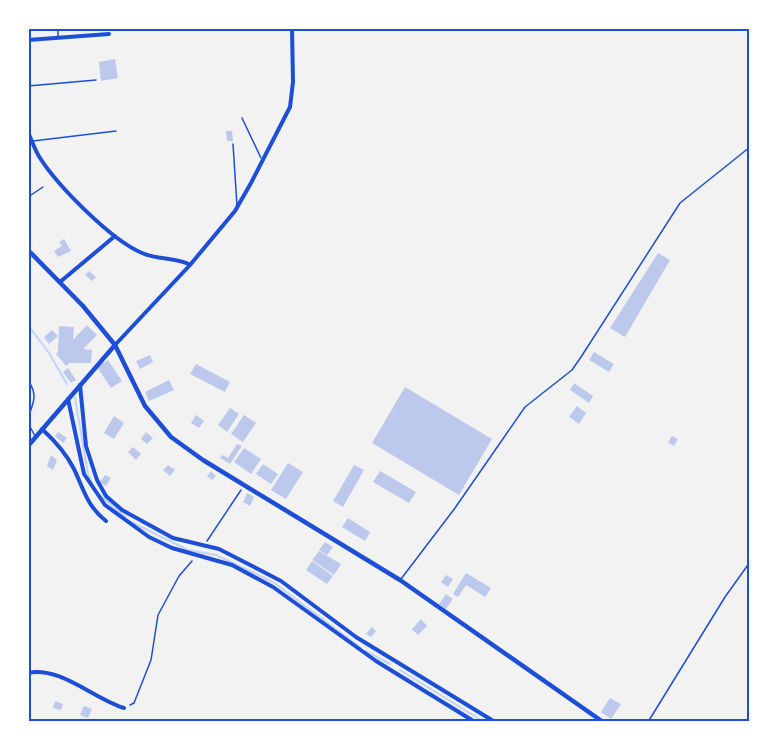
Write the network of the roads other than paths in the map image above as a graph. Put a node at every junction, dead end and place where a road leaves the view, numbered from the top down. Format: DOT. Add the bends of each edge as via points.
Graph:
graph roads {
  1 [pos="58,28"];
  2 [pos="292,28"];
  3 [pos="109,34"];
  4 [pos="58,38"];
  5 [pos="28,40"];
  6 [pos="96,80"];
  7 [pos="28,86"];
  8 [pos="242,118"];
  9 [pos="116,131"];
  10 [pos="28,132"];
  11 [pos="32,141"];
  12 [pos="233,144"];
  13 [pos="750,147"];
  14 [pos="263,162"];
  15 [pos="43,187"];
  16 [pos="28,197"];
  17 [pos="237,207"];
  18 [pos="115,236"];
  19 [pos="28,250"];
  20 [pos="190,265"];
  21 [pos="60,282"];
  22 [pos="115,345"];
  23 [pos="29,382"];
  24 [pos="80,385"];
  25 [pos="68,398"];
  26 [pos="28,418"];
  27 [pos="28,423"];
  28 [pos="42,429"];
  29 [pos="35,437"];
  30 [pos="28,446"];
  31 [pos="106,521"];
  32 [pos="750,562"];
  33 [pos="400,580"];
  34 [pos="28,672"];
  35 [pos="124,708"];
  36 [pos="476,722"];
  37 [pos="495,722"];
  38 [pos="603,722"];
  39 [pos="648,722"];
  1 -- 4 [label="lane"];
  2 -- 14 [label="street" via="292,99"];
  3 -- 4 [label="street"];
  4 -- 5 [label="street"];
  6 -- 7 [label="lane"];
  8 -- 14 [label="lane"];
  9 -- 11 [label="lane"];
  10 -- 11 [label="street"];
  11 -- 18 [label="street" via="56,178"];
  12 -- 17 [label="lane"];
  13 -- 33 [label="lane" via="680,203 572,370 525,407"];
  14 -- 17 [label="street"];
  15 -- 16 [label="lane"];
  17 -- 20 [label="street"];
  18 -- 20 [label="street" via="153,258 184,260"];
  18 -- 21 [label="street"];
  19 -- 21 [label="street"];
  20 -- 22 [label="street"];
  21 -- 22 [label="street"];
  22 -- 24 [label="street"];
  22 -- 33 [label="street" via="145,406 160,427 203,460"];
  23 -- 26 [label="lane" via="35,397"];
  24 -- 25 [label="street"];
  24 -- 37 [label="street" via="86,446 97,480 106,496 122,510 173,538 219,549 281,581 356,637"];
  25 -- 28 [label="street"];
  25 -- 36 [label="street" via="84,474 105,505 149,537 232,565 273,587 376,661"];
  27 -- 29 [label="lane"];
  28 -- 29 [label="street"];
  28 -- 31 [label="street" via="60,446 91,508"];
  29 -- 30 [label="street"];
  32 -- 39 [label="lane"];
  33 -- 38 [label="street"];
  34 -- 35 [label="street" via="53,672"];
}
